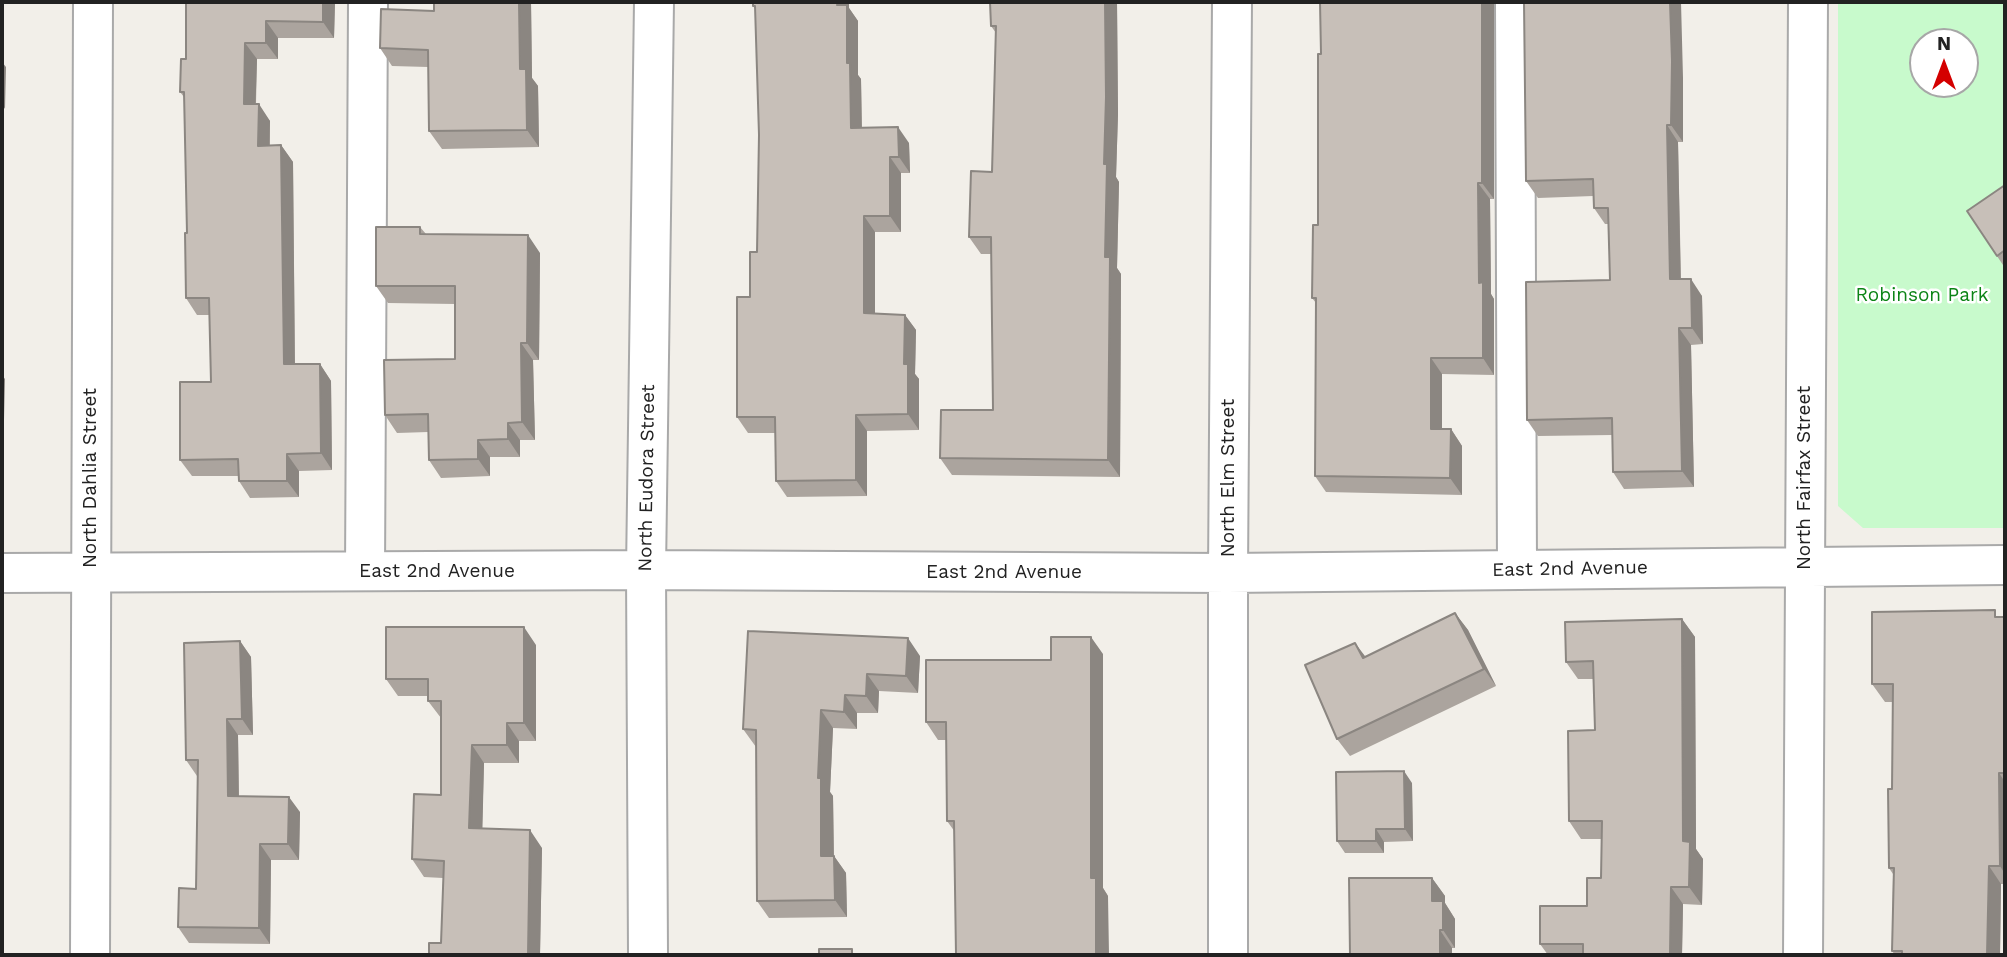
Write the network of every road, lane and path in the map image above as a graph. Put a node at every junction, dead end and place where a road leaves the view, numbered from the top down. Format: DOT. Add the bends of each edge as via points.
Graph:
graph roads {
  1 [pos="93,2"];
  2 [pos="368,2"];
  3 [pos="654,2"];
  4 [pos="1232,2"];
  5 [pos="1515,2"];
  6 [pos="1808,2"];
  7 [pos="2005,565"];
  8 [pos="1804,566"];
  9 [pos="1517,569"];
  10 [pos="646,570"];
  11 [pos="365,571"];
  12 [pos="2,573"];
  13 [pos="90,573"];
  14 [pos="1228,573"];
  15 [pos="90,955"];
  16 [pos="648,955"];
  17 [pos="1228,955"];
  18 [pos="1803,955"];
  1 -- 13 [label="street, North Dahlia Street"];
  2 -- 11 [label="street"];
  3 -- 10 [label="street, North Eudora Street"];
  4 -- 14 [label="street, North Elm Street"];
  5 -- 9 [label="street"];
  6 -- 8 [label="street, North Fairfax Street"];
  7 -- 8 [label="street, East 2nd Avenue"];
  8 -- 9 [label="street, East 2nd Avenue"];
  8 -- 18 [label="street, North Fairfax Street"];
  9 -- 14 [label="street, East 2nd Avenue"];
  10 -- 11 [label="street, East 2nd Avenue"];
  10 -- 14 [label="street, East 2nd Avenue"];
  10 -- 16 [label="street, North Eudora Street"];
  11 -- 13 [label="street, East 2nd Avenue"];
  12 -- 13 [label="street, East 2nd Avenue"];
  13 -- 15 [label="street, North Dahlia Street"];
  14 -- 17 [label="street, North Elm Street"];
}
